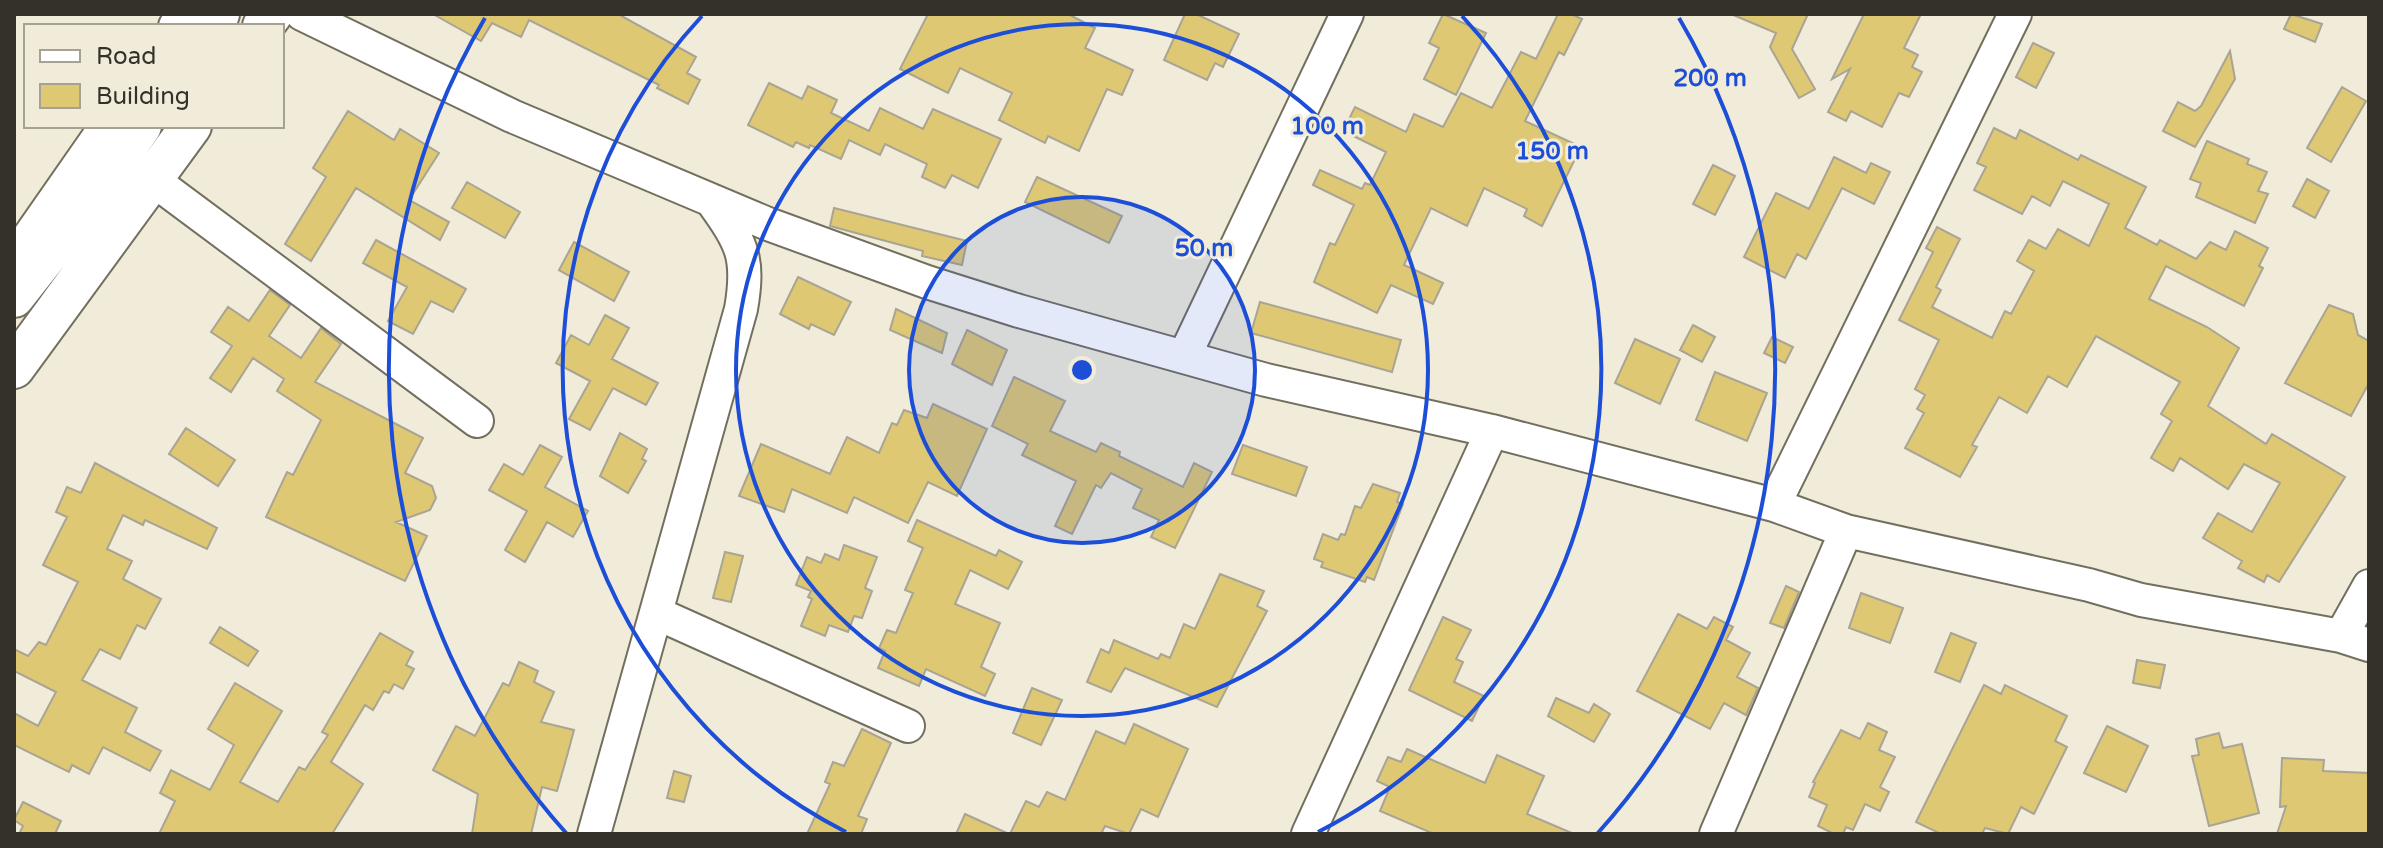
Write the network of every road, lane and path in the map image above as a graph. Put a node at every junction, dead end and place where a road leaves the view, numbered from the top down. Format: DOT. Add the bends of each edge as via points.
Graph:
graph roads {
  1 [pos="302,14"];
  2 [pos="1347,14"];
  3 [pos="2015,14"];
  4 [pos="105,128"];
  5 [pos="140,128"];
  6 [pos="190,128"];
  7 [pos="153,180"];
  8 [pos="711,199"];
  9 [pos="14,258"];
  10 [pos="14,297"];
  11 [pos="1185,355"];
  12 [pos="14,368"];
  13 [pos="477,421"];
  14 [pos="1492,431"];
  15 [pos="1774,505"];
  16 [pos="1846,531"];
  17 [pos="2369,586"];
  18 [pos="656,613"];
  19 [pos="2355,640"];
  20 [pos="908,726"];
  21 [pos="594,834"];
  22 [pos="1308,834"];
  23 [pos="1716,834"];
  1 -- 8 [label="street" via="512,116"];
  2 -- 11 [label="street"];
  3 -- 15 [label="street"];
  4 -- 9 [label="street"];
  5 -- 10 [label="main road"];
  6 -- 7 [label="main road"];
  7 -- 12 [label="main road"];
  7 -- 13 [label="street"];
  8 -- 11 [label="street" via="927,282"];
  8 -- 18 [label="street" via="745,254 747,274"];
  11 -- 14 [label="street" via="1266,380"];
  14 -- 15 [label="street"];
  14 -- 22 [label="street"];
  15 -- 16 [label="street"];
  16 -- 19 [label="street" via="2141,600"];
  16 -- 23 [label="street"];
  17 -- 19 [label="street"];
  18 -- 20 [label="street"];
  18 -- 21 [label="street"];
}
